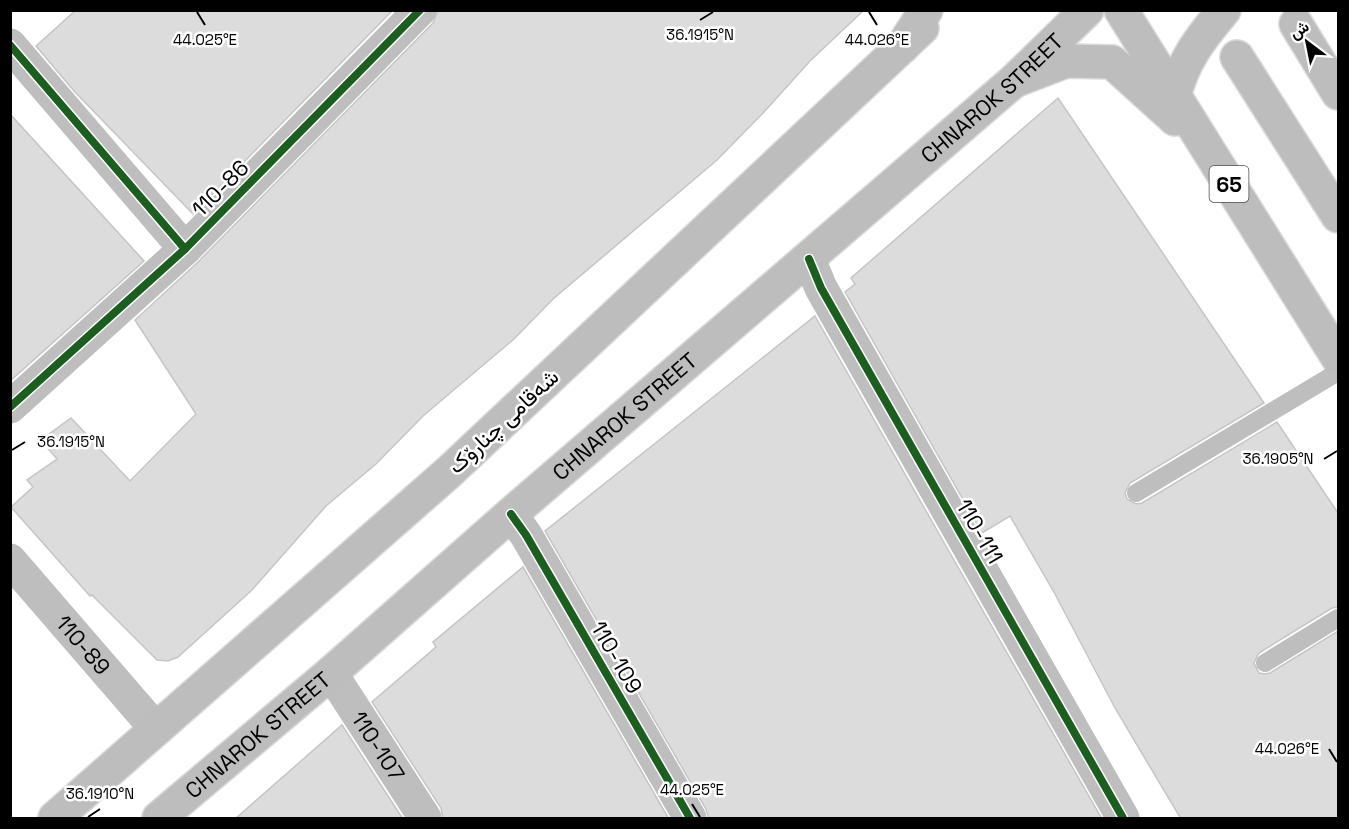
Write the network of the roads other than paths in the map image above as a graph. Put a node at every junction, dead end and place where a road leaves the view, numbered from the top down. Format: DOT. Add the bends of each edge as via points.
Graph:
graph roads {
  1 [pos="420,10"];
  2 [pos="926,10"];
  3 [pos="941,10"];
  4 [pos="1087,10"];
  5 [pos="1121,10"];
  6 [pos="1224,10"];
  7 [pos="1296,24"];
  8 [pos="10,45"];
  9 [pos="902,47"];
  10 [pos="1237,57"];
  11 [pos="1014,81"];
  12 [pos="1338,93"];
  13 [pos="1174,97"];
  14 [pos="1208,151"];
  15 [pos="1338,216"];
  16 [pos="185,249"];
  17 [pos="808,259"];
  18 [pos="1338,358"];
  19 [pos="1338,372"];
  20 [pos="10,407"];
  21 [pos="1136,493"];
  22 [pos="511,514"];
  23 [pos="10,560"];
  24 [pos="1338,618"];
  25 [pos="1265,663"];
  26 [pos="331,673"];
  27 [pos="156,729"];
  28 [pos="174,813"];
  29 [pos="55,819"];
  30 [pos="425,819"];
  31 [pos="690,819"];
  32 [pos="1123,819"];
  1 -- 16 [label="street, 110-86"];
  2 -- 9 [label="main road"];
  3 -- 9 [label="main road, شەقامی چنارۆک"];
  4 -- 11 [label="main road, CHNAROK STREET"];
  5 -- 13 [label="main road, 65"];
  6 -- 13 [label="main road" via="1185,62"];
  7 -- 12 [label="main road"];
  8 -- 16 [label="street"];
  9 -- 27 [label="main road, شەقامی چنارۆک" via="449,472"];
  10 -- 15 [label="main road"];
  11 -- 14 [label="main road" via="1066,61 1112,62"];
  11 -- 17 [label="main road, CHNAROK STREET"];
  13 -- 14 [label="main road, 65"];
  14 -- 18 [label="main road, 65"];
  16 -- 20 [label="street, 110-86"];
  17 -- 22 [label="main road, CHNAROK STREET"];
  17 -- 32 [label="street, 110-111"];
  19 -- 21 [label="lane"];
  22 -- 26 [label="main road, CHNAROK STREET"];
  22 -- 31 [label="street, 110-109"];
  23 -- 27 [label="street, 110-89"];
  24 -- 25 [label="lane"];
  26 -- 28 [label="main road, CHNAROK STREET"];
  26 -- 30 [label="street, 110-107"];
  27 -- 29 [label="main road, شەقامی چنارۆک"];
}
